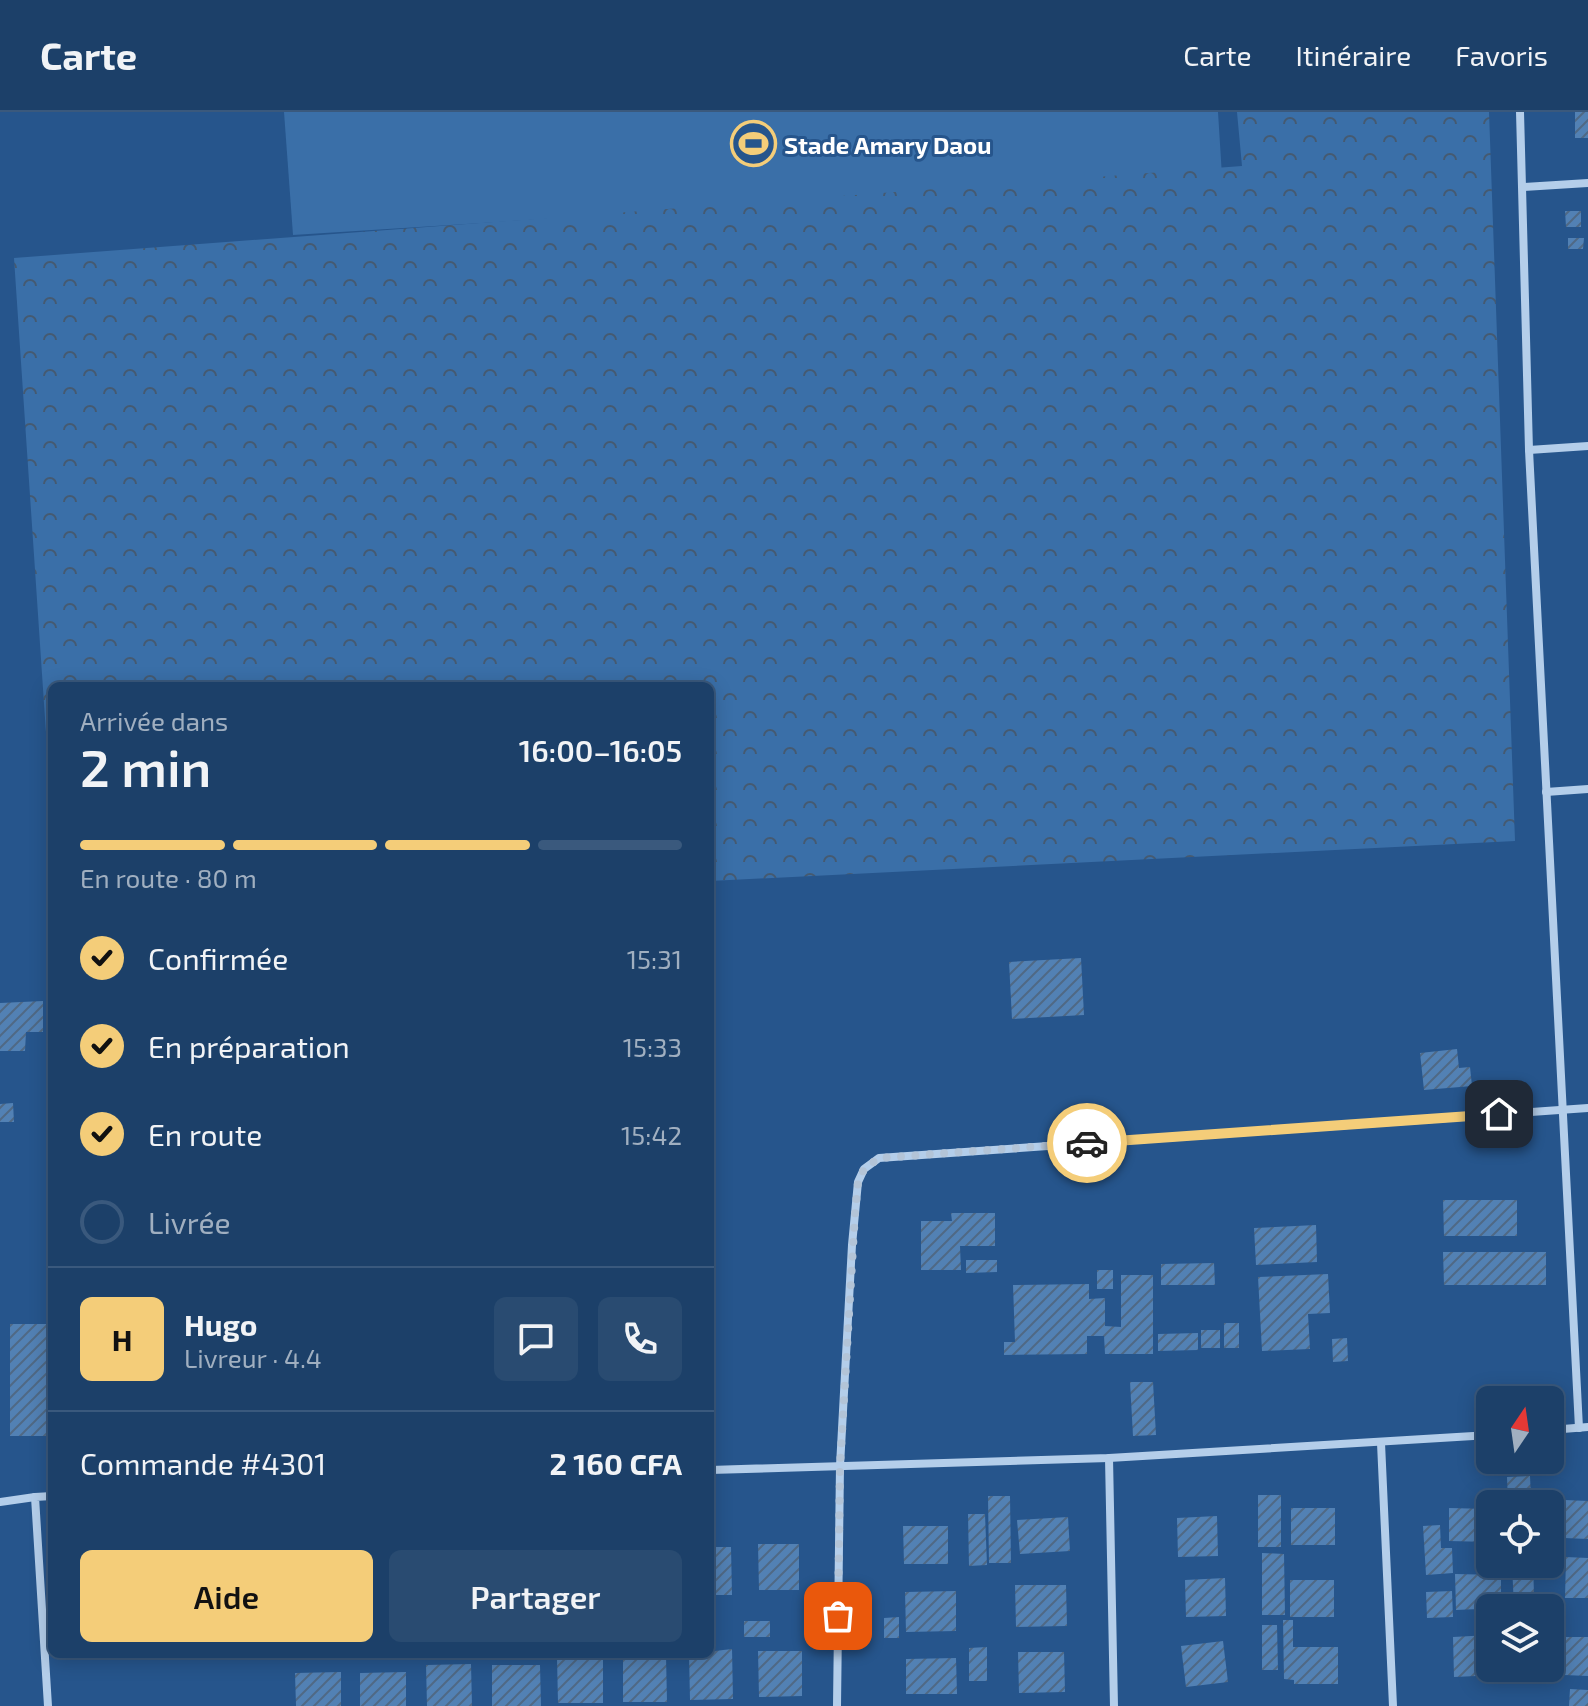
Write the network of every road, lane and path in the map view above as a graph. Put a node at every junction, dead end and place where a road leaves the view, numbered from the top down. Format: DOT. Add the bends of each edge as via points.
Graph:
graph roads {
  1 [pos="1520,112"];
  2 [pos="1588,183"];
  3 [pos="1523,187"];
  4 [pos="1588,446"];
  5 [pos="1529,450"];
  6 [pos="1588,789"];
  7 [pos="1546,792"];
  8 [pos="1588,1108"];
  9 [pos="1560,1110"];
  10 [pos="1583,1428"];
  11 [pos="1476,1436"];
  12 [pos="1381,1443"];
  13 [pos="1109,1458"];
  14 [pos="840,1466"];
  15 [pos="714,1470"];
  16 [pos="48,1496"];
  17 [pos="35,1497"];
  18 [pos="0,1502"];
  19 [pos="48,1706"];
  20 [pos="837,1706"];
  21 [pos="1114,1706"];
  22 [pos="1393,1706"];
  1 -- 3 [label="street"];
  2 -- 3 [label="street"];
  3 -- 5 [label="street"];
  4 -- 5 [label="street"];
  5 -- 7 [label="street"];
  6 -- 7 [label="street"];
  7 -- 9 [label="street"];
  8 -- 9 [label="street"];
  9 -- 10 [label="street"];
  9 -- 14 [label="street" via="879,1158 864,1169 858,1182"];
  11 -- 12 [label="street"];
  12 -- 13 [label="street"];
  12 -- 22 [label="street"];
  13 -- 14 [label="street"];
  13 -- 21 [label="street"];
  14 -- 15 [label="street"];
  14 -- 20 [label="street"];
  16 -- 17 [label="street"];
  17 -- 18 [label="street"];
  17 -- 19 [label="street"];
}
